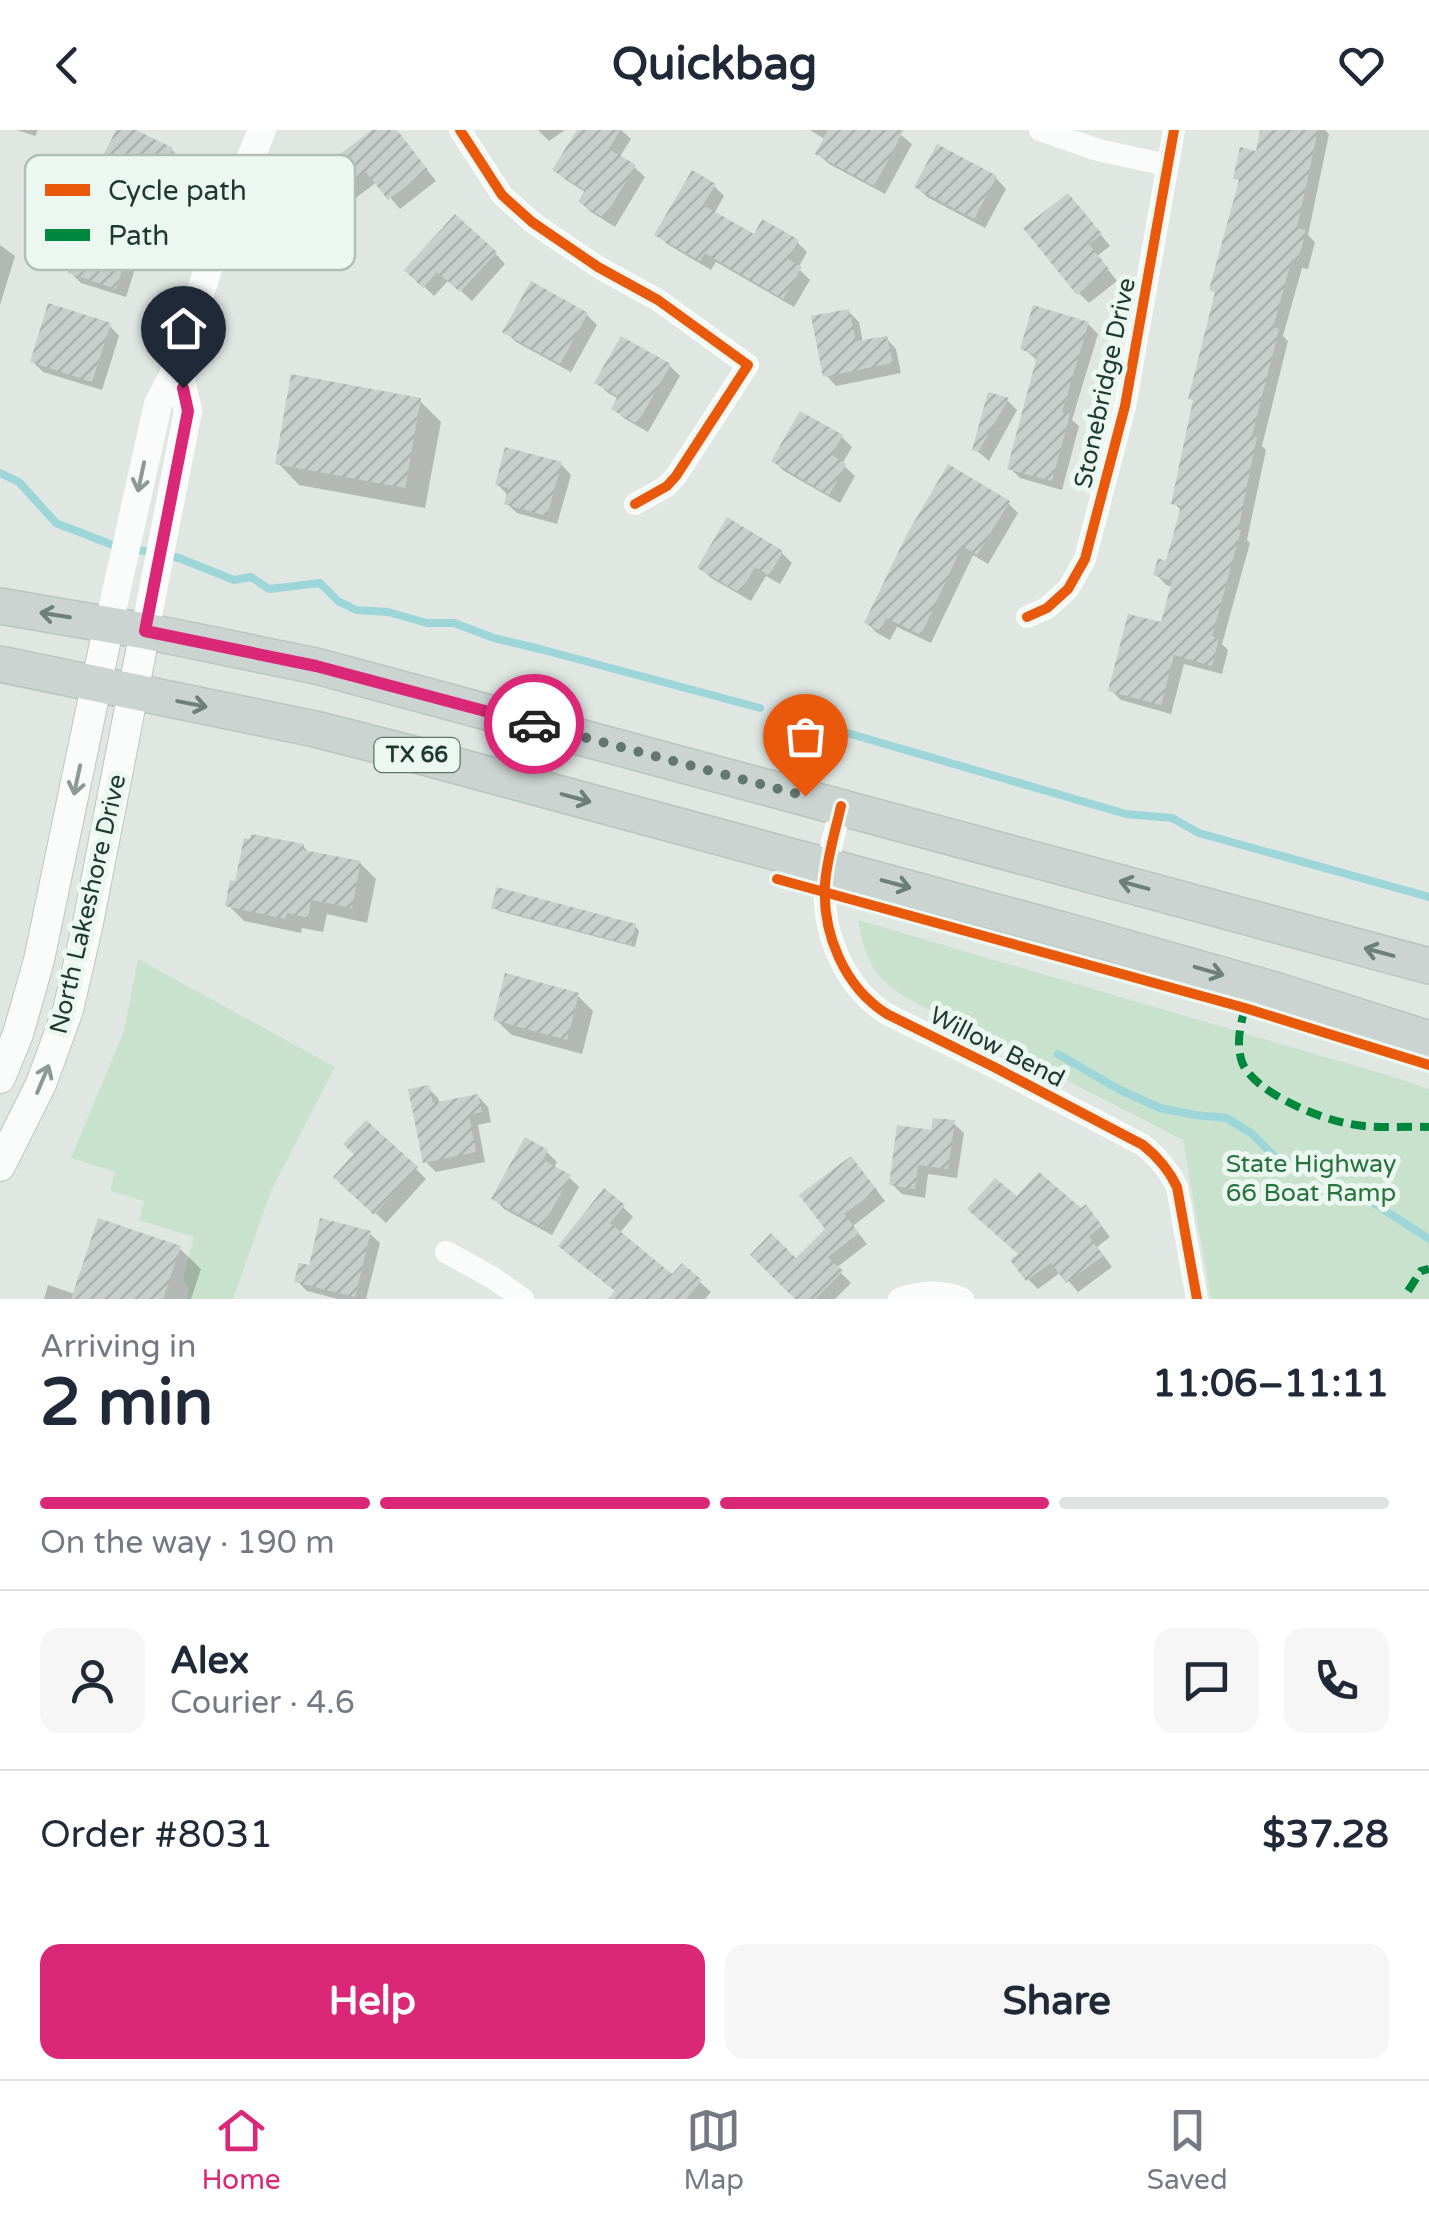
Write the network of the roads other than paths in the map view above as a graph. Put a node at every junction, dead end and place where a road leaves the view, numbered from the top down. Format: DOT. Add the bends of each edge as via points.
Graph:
graph roads {
  1 [pos="262,130"];
  2 [pos="460,130"];
  3 [pos="1040,130"];
  4 [pos="1174,130"];
  5 [pos="252,155"];
  6 [pos="1167,165"];
  7 [pos="208,270"];
  8 [pos="178,366"];
  9 [pos="635,504"];
  10 [pos="0,606"];
  11 [pos="1027,617"];
  12 [pos="109,624"];
  13 [pos="145,631"];
  14 [pos="0,664"];
  15 [pos="97,685"];
  16 [pos="134,692"];
  17 [pos="841,806"];
  18 [pos="827,866"];
  19 [pos="1429,966"];
  20 [pos="1429,1039"];
  21 [pos="0,1078"];
  22 [pos="0,1166"];
  23 [pos="446,1252"];
  24 [pos="961,1298"];
  25 [pos="523,1299"];
  26 [pos="899,1299"];
  27 [pos="1196,1299"];
  1 -- 5 [label="street"];
  2 -- 9 [label="street" via="502,195 532,222 748,365 676,476"];
  3 -- 6 [label="street"];
  4 -- 6 [label="street, Stonebridge Drive"];
  6 -- 11 [label="street, Stonebridge Drive" via="1125,406 1086,559 1068,589"];
  7 -- 8 [label="street"];
  8 -- 12 [label="street, one-way" via="158,404"];
  8 -- 13 [label="street" via="188,411"];
  12 -- 10 [label="main road, TX 66, one-way"];
  12 -- 13 [label="main road, TX 66"];
  12 -- 15 [label="main road, North Lakeshore Drive"];
  13 -- 16 [label="main road, North Lakeshore Drive"];
  13 -- 17 [label="main road, TX 66" via="330,670"];
  14 -- 15 [label="main road, TX 66"];
  15 -- 16 [label="main road, TX 66"];
  15 -- 21 [label="main road, North Lakeshore Drive, one-way" via="39,960"];
  16 -- 18 [label="main road, TX 66, one-way" via="316,728"];
  22 -- 16 [label="main road, North Lakeshore Drive, one-way" via="42,1084 68,1010"];
  17 -- 18 [label="street, Willow Bend"];
  19 -- 17 [label="main road, TX 66, one-way"];
  18 -- 20 [label="main road, TX 66, one-way" via="1207,970"];
  18 -- 27 [label="street, Willow Bend" via="831,936 850,978 875,1007 1143,1145 1164,1164 1180,1197"];
  23 -- 25 [label="street"];
  24 -- 26 [label="street" via="940,1292"];
}
